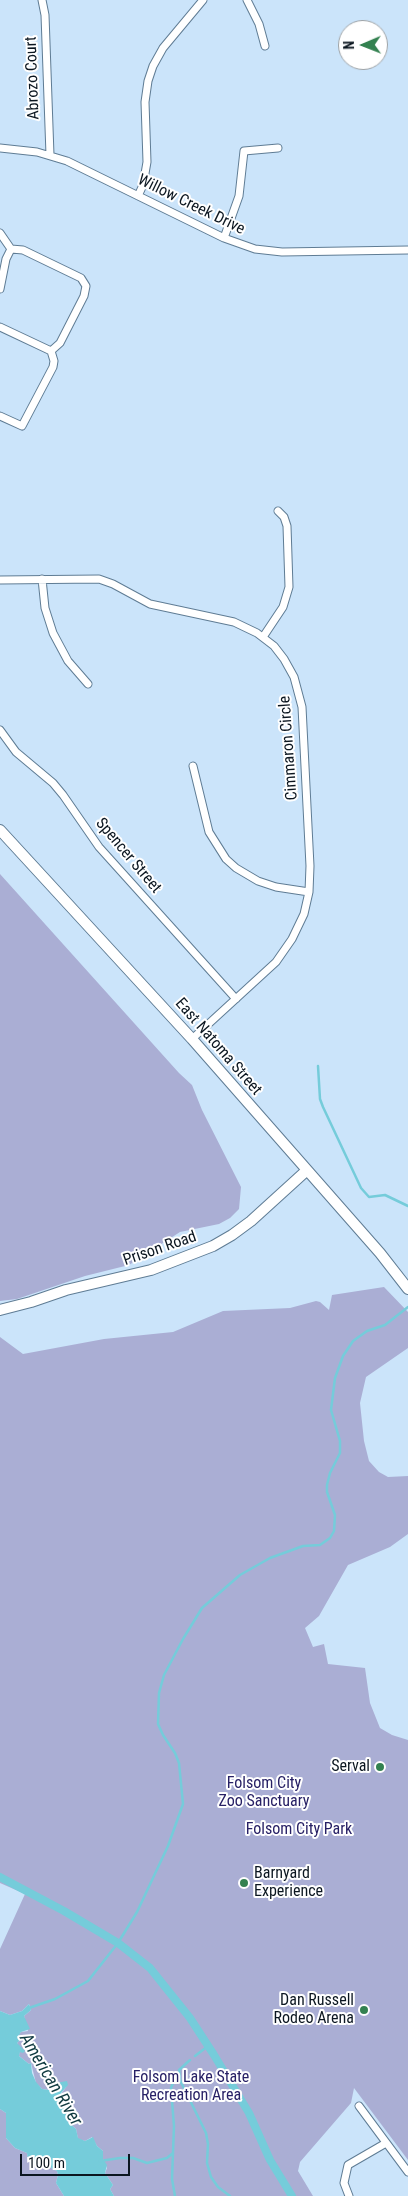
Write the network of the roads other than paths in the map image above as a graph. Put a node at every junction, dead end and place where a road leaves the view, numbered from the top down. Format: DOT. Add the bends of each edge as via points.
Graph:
graph roads {
  1 [pos="42,0"];
  2 [pos="203,0"];
  3 [pos="247,0"];
  4 [pos="265,46"];
  5 [pos="0,148"];
  6 [pos="278,148"];
  7 [pos="50,155"];
  8 [pos="138,196"];
  9 [pos="0,232"];
  10 [pos="224,238"];
  11 [pos="10,249"];
  12 [pos="408,250"];
  13 [pos="0,289"];
  14 [pos="0,327"];
  15 [pos="51,351"];
  16 [pos="0,416"];
  17 [pos="278,511"];
  18 [pos="42,579"];
  19 [pos="0,580"];
  20 [pos="263,637"];
  21 [pos="88,684"];
  22 [pos="0,730"];
  23 [pos="192,766"];
  24 [pos="0,830"];
  25 [pos="309,892"];
  26 [pos="236,999"];
  27 [pos="192,1039"];
  28 [pos="306,1171"];
  29 [pos="408,1289"];
  30 [pos="0,1310"];
  31 [pos="359,2106"];
  32 [pos="386,2143"];
  33 [pos="408,2172"];
  34 [pos="349,2196"];
  1 -- 7 [label="street, Abrozo Court"];
  2 -- 8 [label="street" via="163,48 148,81 145,102 146,168"];
  3 -- 4 [label="street"];
  5 -- 7 [label="street, Willow Creek Drive"];
  6 -- 10 [label="street" via="244,151 239,196"];
  7 -- 8 [label="street, Willow Creek Drive"];
  8 -- 10 [label="street, Willow Creek Drive"];
  9 -- 11 [label="street"];
  10 -- 12 [label="street, Willow Creek Drive" via="268,251"];
  11 -- 13 [label="street"];
  11 -- 15 [label="street" via="23,250 81,278 86,286 60,343"];
  14 -- 15 [label="street"];
  15 -- 16 [label="street" via="53,367 22,426"];
  17 -- 20 [label="street" via="287,526 289,587 283,607"];
  18 -- 19 [label="street, Cimmaron Circle"];
  18 -- 20 [label="street, Cimmaron Circle" via="100,580 150,604 234,622"];
  18 -- 21 [label="street" via="45,608 53,633 68,661"];
  20 -- 25 [label="street, Cimmaron Circle" via="290,667 301,697"];
  22 -- 26 [label="street, Spencer Street" via="16,752 53,783 99,847"];
  23 -- 25 [label="street" via="209,832 226,859 258,881"];
  24 -- 27 [label="main road, East Natoma Street"];
  25 -- 26 [label="street, Cimmaron Circle" via="299,927 285,951"];
  26 -- 27 [label="street, Cimmaron Circle"];
  27 -- 28 [label="main road, East Natoma Street"];
  28 -- 29 [label="main road, East Natoma Street"];
  28 -- 30 [label="main road, Prison Road" via="251,1220 213,1246 151,1270"];
  31 -- 32 [label="street"];
  32 -- 33 [label="street"];
  32 -- 34 [label="street" via="348,2165 344,2183"];
}
